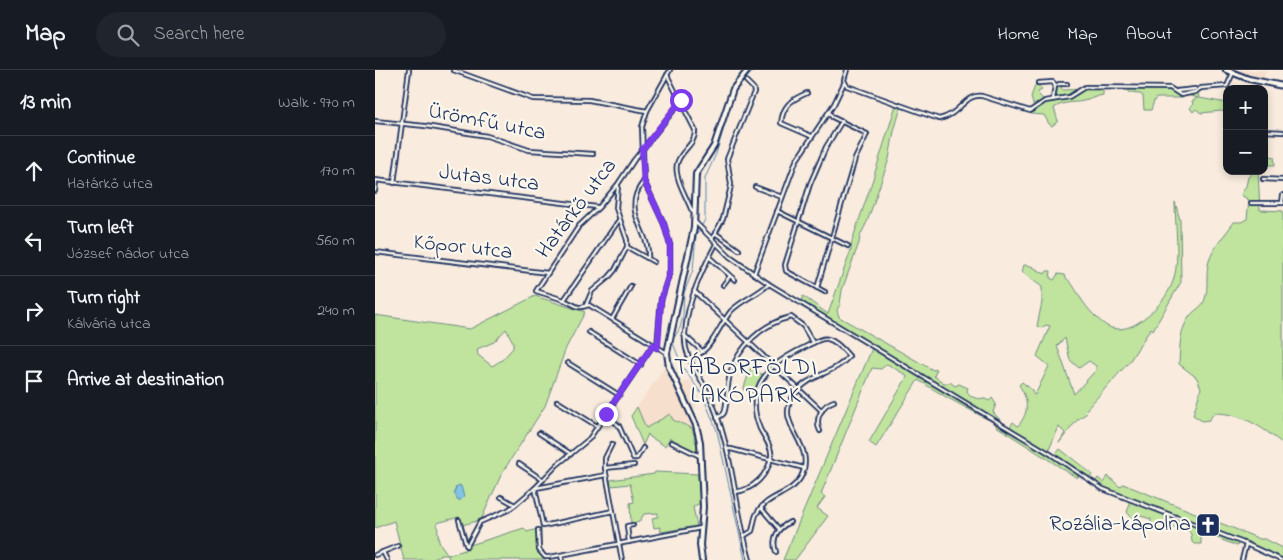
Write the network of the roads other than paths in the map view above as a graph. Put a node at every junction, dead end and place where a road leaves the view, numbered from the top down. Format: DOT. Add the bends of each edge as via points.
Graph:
graph roads {
  1 [pos="409,70"];
  2 [pos="453,70"];
  3 [pos="670,70"];
  4 [pos="748,70"];
  5 [pos="847,70"];
  6 [pos="1226,70"];
  7 [pos="1233,73"];
  8 [pos="667,75"];
  9 [pos="746,81"];
  10 [pos="844,83"];
  11 [pos="1038,83"];
  12 [pos="1067,84"];
  13 [pos="1055,86"];
  14 [pos="1283,86"];
  15 [pos="1195,89"];
  16 [pos="1177,91"];
  17 [pos="807,92"];
  18 [pos="1053,99"];
  19 [pos="681,100"];
  20 [pos="647,111"];
  21 [pos="829,112"];
  22 [pos="375,121"];
  23 [pos="842,121"];
  24 [pos="402,123"];
  25 [pos="1268,131"];
  26 [pos="1283,132"];
  27 [pos="811,136"];
  28 [pos="642,150"];
  29 [pos="593,154"];
  30 [pos="1263,179"];
  31 [pos="1283,180"];
  32 [pos="376,181"];
  33 [pos="644,181"];
  34 [pos="394,183"];
  35 [pos="618,184"];
  36 [pos="755,187"];
  37 [pos="375,191"];
  38 [pos="1283,196"];
  39 [pos="782,197"];
  40 [pos="1251,203"];
  41 [pos="1282,203"];
  42 [pos="599,207"];
  43 [pos="777,211"];
  44 [pos="694,212"];
  45 [pos="619,220"];
  46 [pos="798,220"];
  47 [pos="694,221"];
  48 [pos="715,233"];
  49 [pos="832,238"];
  50 [pos="712,239"];
  51 [pos="716,244"];
  52 [pos="848,246"];
  53 [pos="627,247"];
  54 [pos="739,250"];
  55 [pos="375,252"];
  56 [pos="709,257"];
  57 [pos="648,258"];
  58 [pos="654,262"];
  59 [pos="666,269"];
  60 [pos="670,271"];
  61 [pos="548,273"];
  62 [pos="754,274"];
  63 [pos="730,276"];
  64 [pos="735,280"];
  65 [pos="769,284"];
  66 [pos="723,285"];
  67 [pos="631,286"];
  68 [pos="817,288"];
  69 [pos="693,291"];
  70 [pos="825,292"];
  71 [pos="565,300"];
  72 [pos="587,305"];
  73 [pos="611,319"];
  74 [pos="725,320"];
  75 [pos="589,332"];
  76 [pos="685,335"];
  77 [pos="749,342"];
  78 [pos="813,343"];
  79 [pos="653,345"];
  80 [pos="657,348"];
  81 [pos="703,352"];
  82 [pos="667,353"];
  83 [pos="688,359"];
  84 [pos="568,363"];
  85 [pos="641,364"];
  86 [pos="774,366"];
  87 [pos="799,389"];
  88 [pos="619,395"];
  89 [pos="834,400"];
  90 [pos="557,402"];
  91 [pos="822,411"];
  92 [pos="606,414"];
  93 [pos="717,418"];
  94 [pos="597,426"];
  95 [pos="820,432"];
  96 [pos="539,433"];
  97 [pos="671,442"];
  98 [pos="613,444"];
  99 [pos="643,448"];
  100 [pos="727,449"];
  101 [pos="571,454"];
  102 [pos="702,456"];
  103 [pos="770,460"];
  104 [pos="519,464"];
  105 [pos="634,465"];
  106 [pos="605,468"];
  107 [pos="804,468"];
  108 [pos="606,475"];
  109 [pos="543,480"];
  110 [pos="535,488"];
  111 [pos="735,492"];
  112 [pos="501,497"];
  113 [pos="515,505"];
  114 [pos="761,508"];
  115 [pos="613,512"];
  116 [pos="459,520"];
  117 [pos="790,522"];
  118 [pos="633,525"];
  119 [pos="701,528"];
  120 [pos="779,529"];
  121 [pos="539,530"];
  122 [pos="745,536"];
  123 [pos="629,542"];
  124 [pos="619,544"];
  125 [pos="1246,544"];
  126 [pos="398,546"];
  127 [pos="383,552"];
  128 [pos="775,552"];
  129 [pos="375,555"];
  130 [pos="561,555"];
  131 [pos="387,560"];
  132 [pos="562,560"];
  133 [pos="622,560"];
  134 [pos="702,560"];
  135 [pos="749,560"];
  136 [pos="1242,560"];
  137 [pos="1281,560"];
  1 -- 24 [label="street"];
  2 -- 20 [label="street" via="533,98 589,100"];
  3 -- 8 [label="street"];
  4 -- 44 [label="main road" via="733,89 714,146 697,174"];
  5 -- 10 [label="street"];
  6 -- 7 [label="main road"];
  7 -- 14 [label="main road"];
  7 -- 16 [label="street" via="1227,86 1201,88 1181,95"];
  8 -- 19 [label="street"];
  8 -- 20 [label="street"];
  9 -- 48 [label="street" via="754,92 727,159 731,184 723,219"];
  10 -- 18 [label="street" via="939,119 953,114 975,95 1029,112"];
  10 -- 21 [label="street"];
  11 -- 13 [label="street" via="1053,82"];
  12 -- 13 [label="street"];
  13 -- 18 [label="street"];
  15 -- 16 [label="street"];
  16 -- 18 [label="street" via="1169,88 1085,87 1069,96"];
  17 -- 27 [label="street" via="787,104 781,123"];
  19 -- 28 [label="street, Határkő utca"];
  19 -- 44 [label="street" via="695,132 692,142 679,159 677,171"];
  20 -- 28 [label="street" via="642,127"];
  21 -- 23 [label="street"];
  21 -- 27 [label="street"];
  22 -- 24 [label="street, Ürömfű utca"];
  23 -- 46 [label="street" via="826,147"];
  23 -- 49 [label="street" via="867,134 855,159"];
  24 -- 29 [label="street, Ürömfű utca" via="487,136 529,150"];
  24 -- 34 [label="street"];
  25 -- 26 [label="street"];
  27 -- 39 [label="street" via="796,161"];
  28 -- 33 [label="street"];
  28 -- 35 [label="street, Határkő utca"];
  30 -- 31 [label="street"];
  32 -- 34 [label="street, Jutas utca"];
  32 -- 37 [label="street"];
  33 -- 57 [label="street" via="638,189 635,207"];
  33 -- 60 [label="street" via="667,231"];
  34 -- 42 [label="street, Jutas utca"];
  35 -- 42 [label="street, Határkő utca"];
  35 -- 45 [label="street" via="616,204"];
  36 -- 39 [label="street"];
  38 -- 41 [label="street"];
  39 -- 43 [label="street"];
  40 -- 41 [label="street"];
  42 -- 61 [label="street, Határkő utca" via="579,226"];
  43 -- 46 [label="street"];
  43 -- 62 [label="street"];
  44 -- 47 [label="main road"];
  45 -- 53 [label="street"];
  45 -- 71 [label="street"];
  46 -- 49 [label="street"];
  46 -- 68 [label="street" via="785,269"];
  47 -- 50 [label="street"];
  47 -- 82 [label="main road"];
  48 -- 50 [label="street"];
  48 -- 54 [label="street"];
  49 -- 52 [label="street"];
  49 -- 68 [label="street"];
  50 -- 51 [label="street"];
  51 -- 56 [label="street"];
  51 -- 62 [label="street"];
  53 -- 57 [label="street"];
  53 -- 72 [label="street" via="609,277 592,291"];
  55 -- 61 [label="street, Kőpor utca"];
  56 -- 63 [label="street"];
  56 -- 69 [label="street"];
  57 -- 58 [label="street"];
  59 -- 60 [label="street"];
  60 -- 80 [label="street" via="661,300"];
  61 -- 71 [label="street, Határkő utca" via="536,291"];
  62 -- 65 [label="street"];
  63 -- 64 [label="street"];
  63 -- 66 [label="street"];
  65 -- 74 [label="street" via="739,304"];
  65 -- 125 [label="street" via="1103,489"];
  67 -- 73 [label="street"];
  68 -- 70 [label="street"];
  69 -- 74 [label="street"];
  69 -- 76 [label="street"];
  71 -- 72 [label="street" via="578,307"];
  72 -- 73 [label="street"];
  73 -- 79 [label="street"];
  74 -- 77 [label="street"];
  74 -- 81 [label="street"];
  75 -- 85 [label="street"];
  76 -- 81 [label="street"];
  76 -- 83 [label="street"];
  77 -- 78 [label="street" via="765,328 791,317 803,326"];
  77 -- 86 [label="street"];
  77 -- 93 [label="street" via="732,368 724,411"];
  78 -- 86 [label="street"];
  78 -- 87 [label="street" via="828,339 849,356 840,365 817,375"];
  79 -- 80 [label="street"];
  79 -- 85 [label="street"];
  80 -- 82 [label="street"];
  81 -- 83 [label="street"];
  82 -- 102 [label="main road" via="669,367 696,425"];
  83 -- 93 [label="street" via="709,394"];
  84 -- 88 [label="street"];
  85 -- 88 [label="street"];
  86 -- 87 [label="street"];
  86 -- 103 [label="street" via="762,379 755,402 757,419 771,452"];
  87 -- 91 [label="street"];
  87 -- 107 [label="street" via="789,402 787,415 804,450"];
  88 -- 92 [label="street"];
  89 -- 91 [label="street"];
  90 -- 94 [label="street"];
  91 -- 95 [label="street" via="817,419"];
  92 -- 94 [label="street"];
  92 -- 99 [label="street" via="619,426 633,458 637,458"];
  93 -- 100 [label="street"];
  94 -- 101 [label="street" via="589,439"];
  96 -- 101 [label="street"];
  97 -- 102 [label="street"];
  98 -- 106 [label="street"];
  100 -- 103 [label="street"];
  100 -- 111 [label="street"];
  101 -- 109 [label="street"];
  102 -- 119 [label="main road"];
  103 -- 107 [label="street"];
  103 -- 111 [label="street" via="762,479"];
  104 -- 109 [label="street"];
  105 -- 106 [label="street"];
  106 -- 108 [label="street"];
  107 -- 114 [label="street" via="795,485"];
  108 -- 110 [label="street"];
  108 -- 115 [label="street"];
  109 -- 110 [label="street"];
  110 -- 113 [label="street"];
  110 -- 115 [label="street" via="543,526"];
  111 -- 122 [label="street"];
  112 -- 113 [label="street"];
  113 -- 116 [label="street" via="480,522 467,546"];
  114 -- 120 [label="street"];
  114 -- 122 [label="street" via="752,531"];
  115 -- 124 [label="street"];
  117 -- 120 [label="street"];
  118 -- 123 [label="street" via="627,526"];
  119 -- 123 [label="street"];
  119 -- 134 [label="main road"];
  120 -- 128 [label="street" via="774,538"];
  121 -- 130 [label="street" via="541,554 545,557"];
  122 -- 135 [label="street"];
  123 -- 124 [label="street"];
  124 -- 130 [label="street"];
  124 -- 133 [label="street"];
  125 -- 136 [label="street"];
  125 -- 137 [label="street"];
  126 -- 127 [label="street"];
  127 -- 129 [label="street"];
  127 -- 131 [label="street"];
  130 -- 132 [label="street"];
}
